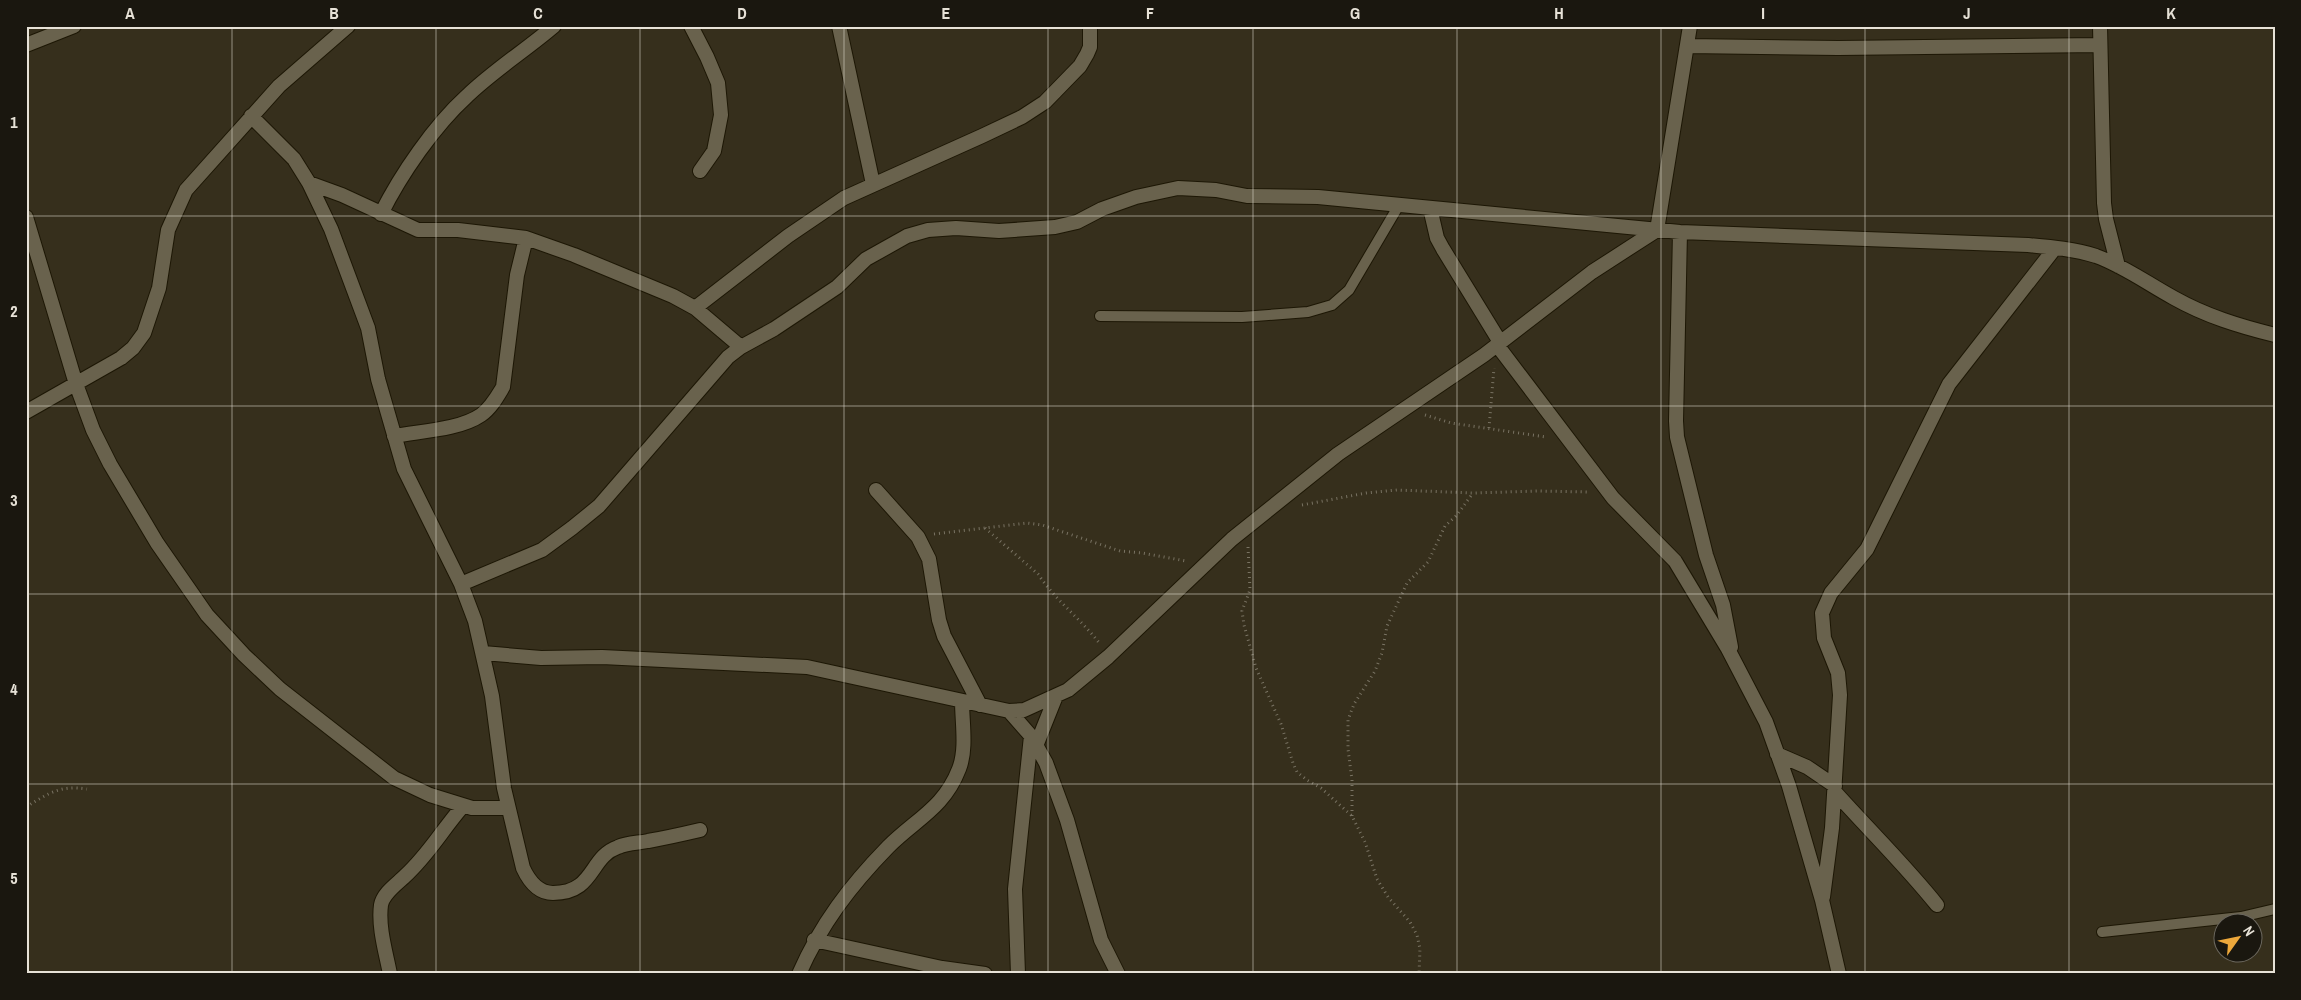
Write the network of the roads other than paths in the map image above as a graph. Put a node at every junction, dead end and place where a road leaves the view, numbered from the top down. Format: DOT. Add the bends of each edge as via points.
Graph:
graph roads {
  1 [pos="74,26"];
  2 [pos="348,26"];
  3 [pos="554,26"];
  4 [pos="691,26"];
  5 [pos="839,26"];
  6 [pos="1090,26"];
  7 [pos="1690,26"];
  8 [pos="2100,26"];
  9 [pos="2100,44"];
  10 [pos="26,45"];
  11 [pos="1687,46"];
  12 [pos="251,116"];
  13 [pos="700,171"];
  14 [pos="309,183"];
  15 [pos="873,184"];
  16 [pos="1399,205"];
  17 [pos="1430,208"];
  18 [pos="381,214"];
  19 [pos="26,217"];
  20 [pos="1657,230"];
  21 [pos="1680,232"];
  22 [pos="526,238"];
  23 [pos="2055,248"];
  24 [pos="2118,266"];
  25 [pos="695,308"];
  26 [pos="1100,316"];
  27 [pos="2275,335"];
  28 [pos="1499,345"];
  29 [pos="740,347"];
  30 [pos="76,384"];
  31 [pos="26,412"];
  32 [pos="394,436"];
  33 [pos="876,490"];
  34 [pos="461,584"];
  35 [pos="483,653"];
  36 [pos="1735,663"];
  37 [pos="1056,696"];
  38 [pos="962,701"];
  39 [pos="980,705"];
  40 [pos="1009,711"];
  41 [pos="1034,741"];
  42 [pos="1777,754"];
  43 [pos="1835,789"];
  44 [pos="463,806"];
  45 [pos="508,808"];
  46 [pos="700,830"];
  47 [pos="1822,900"];
  48 [pos="1937,905"];
  49 [pos="2275,909"];
  50 [pos="2102,932"];
  51 [pos="814,940"];
  52 [pos="390,974"];
  53 [pos="799,974"];
  54 [pos="985,974"];
  55 [pos="1018,974"];
  56 [pos="1118,974"];
  57 [pos="1839,974"];
  1 -- 10 [label="street"];
  2 -- 12 [label="street" via="292,73"];
  3 -- 18 [label="street" via="465,97 396,185"];
  4 -- 13 [label="street" via="718,83 721,115 714,151"];
  5 -- 15 [label="street"];
  6 -- 15 [label="street" via="1090,46 1080,66 1045,102 982,136"];
  7 -- 11 [label="street"];
  8 -- 9 [label="street"];
  9 -- 11 [label="street" via="1838,48"];
  9 -- 24 [label="street" via="2104,203"];
  11 -- 20 [label="street"];
  12 -- 14 [label="street" via="294,159"];
  12 -- 30 [label="street" via="186,190 176,208 168,230 159,288 144,333 122,358"];
  14 -- 18 [label="street"];
  14 -- 32 [label="street" via="347,268 368,328"];
  15 -- 25 [label="street" via="844,198 788,236"];
  16 -- 17 [label="street"];
  16 -- 26 [label="lane" via="1348,290 1332,305 1308,312 1242,317"];
  16 -- 29 [label="street" via="1247,196 1178,188 1102,209 1077,222 1055,228 928,230 907,236 866,259 836,286 774,329"];
  17 -- 20 [label="street"];
  17 -- 28 [label="street" via="1437,238"];
  18 -- 22 [label="street" via="418,230 458,230"];
  19 -- 30 [label="street"];
  20 -- 21 [label="street"];
  20 -- 28 [label="street" via="1592,272"];
  21 -- 23 [label="street" via="2028,244"];
  21 -- 36 [label="street" via="1677,437 1706,555 1723,605"];
  22 -- 25 [label="street" via="625,276"];
  22 -- 32 [label="street" via="517,275 503,387 481,415 457,425"];
  23 -- 24 [label="street" via="2096,256"];
  23 -- 43 [label="street" via="1949,384 1866,549 1832,593 1822,613 1824,638 1838,673 1840,695"];
  24 -- 27 [label="street" via="2202,313 2232,325"];
  25 -- 29 [label="street"];
  28 -- 36 [label="street" via="1607,491 1675,561"];
  28 -- 37 [label="street" via="1338,454 1271,507 1108,658"];
  29 -- 34 [label="street" via="697,390 599,506 542,550"];
  30 -- 31 [label="street"];
  30 -- 44 [label="street" via="110,464 157,543 207,614 244,655 315,717 394,778"];
  32 -- 34 [label="street" via="404,469"];
  33 -- 39 [label="street" via="920,540 931,565 944,636"];
  34 -- 35 [label="street"];
  35 -- 38 [label="street" via="807,667"];
  35 -- 45 [label="street"];
  36 -- 42 [label="street" via="1766,722"];
  37 -- 40 [label="street" via="1024,710"];
  37 -- 41 [label="street"];
  38 -- 39 [label="street"];
  38 -- 51 [label="street" via="960,767 951,787 943,799 906,830 845,895"];
  39 -- 40 [label="street"];
  40 -- 41 [label="street"];
  41 -- 55 [label="street" via="1015,889"];
  41 -- 56 [label="street" via="1046,763 1067,820 1102,940"];
  42 -- 43 [label="street" via="1802,764"];
  42 -- 47 [label="street"];
  43 -- 47 [label="street"];
  43 -- 48 [label="street"];
  44 -- 45 [label="street"];
  44 -- 52 [label="street" via="424,858 387,893 382,905 383,936"];
  45 -- 46 [label="street" via="523,868 529,880 551,894 570,892 618,846"];
  47 -- 57 [label="street"];
  49 -- 50 [label="lane" via="2241,917"];
  51 -- 53 [label="street"];
  51 -- 54 [label="street" via="942,968"];
}
